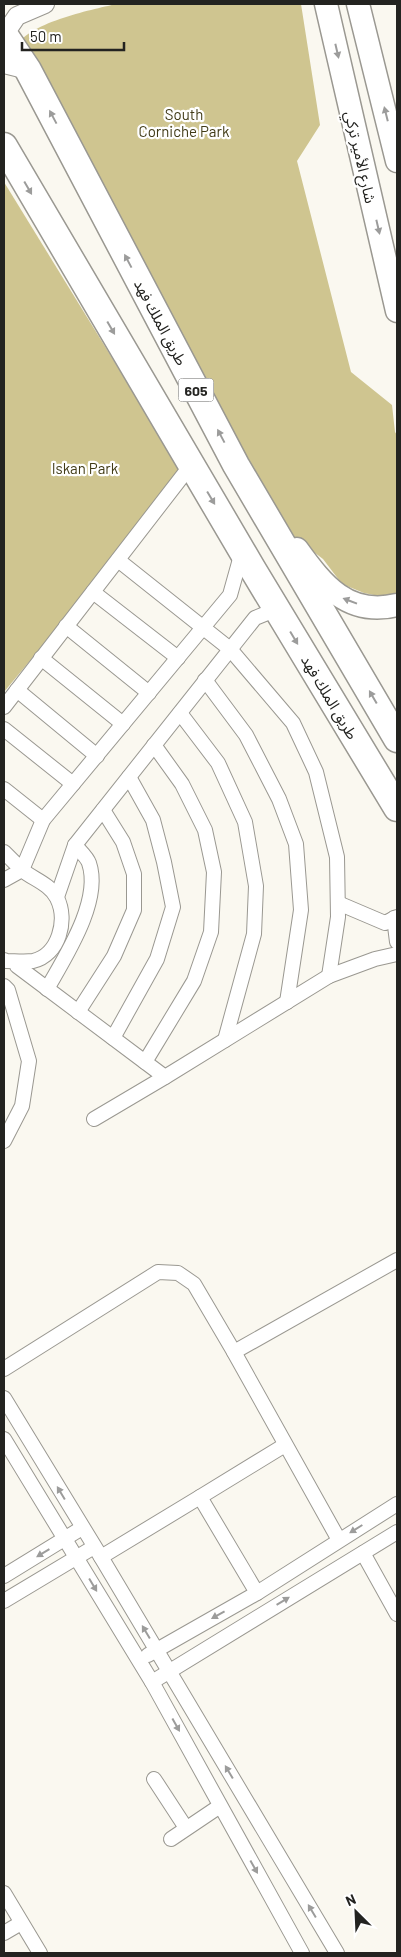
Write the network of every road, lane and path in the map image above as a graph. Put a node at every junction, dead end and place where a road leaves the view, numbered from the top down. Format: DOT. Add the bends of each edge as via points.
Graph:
graph roads {
  1 [pos="45,4"];
  2 [pos="326,4"];
  3 [pos="358,4"];
  4 [pos="8,26"];
  5 [pos="16,67"];
  6 [pos="4,146"];
  7 [pos="397,161"];
  8 [pos="397,311"];
  9 [pos="191,465"];
  10 [pos="236,465"];
  11 [pos="242,551"];
  12 [pos="118,560"];
  13 [pos="93,592"];
  14 [pos="397,604"];
  15 [pos="277,610"];
  16 [pos="66,626"];
  17 [pos="204,628"];
  18 [pos="230,649"];
  19 [pos="41,658"];
  20 [pos="178,658"];
  21 [pos="205,680"];
  22 [pos="17,690"];
  23 [pos="149,693"];
  24 [pos="4,707"];
  25 [pos="180,713"];
  26 [pos="123,724"];
  27 [pos="4,729"];
  28 [pos="395,735"];
  29 [pos="154,745"];
  30 [pos="97,756"];
  31 [pos="367,758"];
  32 [pos="397,758"];
  33 [pos="397,766"];
  34 [pos="129,776"];
  35 [pos="73,784"];
  36 [pos="397,786"];
  37 [pos="4,789"];
  38 [pos="397,803"];
  39 [pos="397,808"];
  40 [pos="103,810"];
  41 [pos="44,820"];
  42 [pos="75,845"];
  43 [pos="4,852"];
  44 [pos="22,870"];
  45 [pos="4,880"];
  46 [pos="57,897"];
  47 [pos="338,903"];
  48 [pos="396,918"];
  49 [pos="397,942"];
  50 [pos="397,954"];
  51 [pos="4,960"];
  52 [pos="33,960"];
  53 [pos="17,966"];
  54 [pos="329,976"];
  55 [pos="6,988"];
  56 [pos="47,988"];
  57 [pos="287,1002"];
  58 [pos="78,1012"];
  59 [pos="112,1038"];
  60 [pos="225,1040"];
  61 [pos="145,1062"];
  62 [pos="165,1077"];
  63 [pos="94,1119"];
  64 [pos="4,1141"];
  65 [pos="397,1260"];
  66 [pos="234,1352"];
  67 [pos="4,1369"];
  68 [pos="4,1398"];
  69 [pos="4,1439"];
  70 [pos="285,1445"];
  71 [pos="200,1497"];
  72 [pos="397,1504"];
  73 [pos="82,1528"];
  74 [pos="397,1532"];
  75 [pos="64,1540"];
  76 [pos="339,1540"];
  77 [pos="98,1552"];
  78 [pos="363,1553"];
  79 [pos="76,1556"];
  80 [pos="4,1576"];
  81 [pos="257,1593"];
  82 [pos="4,1601"];
  83 [pos="397,1614"];
  84 [pos="156,1650"];
  85 [pos="140,1661"];
  86 [pos="168,1670"];
  87 [pos="152,1682"];
  88 [pos="154,1780"];
  89 [pos="220,1806"];
  90 [pos="186,1828"];
  91 [pos="171,1839"];
  92 [pos="4,1893"];
  93 [pos="21,1924"];
  94 [pos="4,1933"];
  95 [pos="40,1953"];
  96 [pos="302,1953"];
  97 [pos="337,1953"];
  1 -- 4 [label="street"];
  2 -- 8 [label="main road, شارع الأمير تركي, one-way"];
  7 -- 3 [label="main road, one-way"];
  4 -- 5 [label="highway, طريق الملك فهد / 605"];
  10 -- 5 [label="highway, طريق الملك فهد / 605, one-way"];
  6 -- 9 [label="highway, طريق الملك فهد / 605, one-way"];
  9 -- 11 [label="highway, طريق الملك فهد / 605, one-way"];
  9 -- 12 [label="street"];
  14 -- 10 [label="main road, one-way" via="364,607 341,598 315,574"];
  28 -- 10 [label="highway, طريق الملك فهد / 605, one-way"];
  11 -- 15 [label="highway, طريق الملك فهد / 605"];
  11 -- 17 [label="street" via="230,595"];
  12 -- 13 [label="street"];
  12 -- 17 [label="street"];
  13 -- 16 [label="street"];
  13 -- 20 [label="street"];
  15 -- 18 [label="street" via="255,618"];
  15 -- 31 [label="highway, طريق الملك فهد / 605, one-way"];
  16 -- 19 [label="street"];
  16 -- 23 [label="street"];
  17 -- 18 [label="street"];
  17 -- 20 [label="street"];
  18 -- 21 [label="street"];
  18 -- 47 [label="street" via="293,723 316,772 337,857"];
  19 -- 22 [label="street"];
  19 -- 26 [label="street"];
  20 -- 23 [label="street"];
  21 -- 25 [label="street"];
  21 -- 57 [label="street" via="246,735 279,799 296,844 301,910"];
  22 -- 24 [label="street"];
  22 -- 30 [label="street"];
  23 -- 26 [label="street"];
  25 -- 29 [label="street"];
  25 -- 60 [label="street" via="218,762 245,822 256,886 254,934"];
  26 -- 30 [label="street"];
  27 -- 35 [label="street"];
  28 -- 32 [label="highway" via="390,742"];
  29 -- 34 [label="street"];
  29 -- 61 [label="street" via="182,784 205,830 214,872 211,932 194,981"];
  30 -- 35 [label="street"];
  31 -- 33 [label="highway" via="381,772 394,772"];
  31 -- 39 [label="highway, طريق الملك فهد / 605"];
  34 -- 40 [label="street"];
  34 -- 59 [label="street" via="153,820 172,908 157,959"];
  35 -- 41 [label="street"];
  36 -- 38 [label="highway"];
  37 -- 41 [label="street"];
  40 -- 42 [label="street"];
  40 -- 58 [label="street" via="123,842 134,874 134,910 114,956"];
  41 -- 44 [label="street"];
  42 -- 46 [label="street"];
  42 -- 56 [label="street" via="89,863 92,890 84,918"];
  43 -- 44 [label="street"];
  44 -- 45 [label="street"];
  44 -- 46 [label="street" via="44,883"];
  46 -- 52 [label="street" via="63,914 58,938 50,952"];
  47 -- 48 [label="street" via="385,923"];
  47 -- 54 [label="street"];
  48 -- 49 [label="street"];
  50 -- 54 [label="street"];
  51 -- 52 [label="street"];
  52 -- 53 [label="street"];
  53 -- 55 [label="street"];
  53 -- 56 [label="street"];
  54 -- 57 [label="street"];
  55 -- 64 [label="street" via="29,1062 22,1106"];
  56 -- 58 [label="street"];
  57 -- 60 [label="street"];
  58 -- 59 [label="street"];
  59 -- 61 [label="street"];
  60 -- 62 [label="street"];
  61 -- 62 [label="street"];
  62 -- 63 [label="street"];
  65 -- 66 [label="street"];
  66 -- 67 [label="street" via="194,1284 178,1272 158,1272"];
  66 -- 70 [label="street"];
  73 -- 68 [label="street, one-way"];
  69 -- 75 [label="street"];
  70 -- 71 [label="street"];
  70 -- 76 [label="street"];
  71 -- 77 [label="street"];
  71 -- 81 [label="street"];
  72 -- 76 [label="street, one-way"];
  73 -- 75 [label="street"];
  73 -- 77 [label="street"];
  74 -- 78 [label="street"];
  75 -- 79 [label="street"];
  75 -- 80 [label="street, one-way"];
  76 -- 81 [label="street"];
  77 -- 79 [label="street"];
  84 -- 77 [label="street, one-way"];
  78 -- 83 [label="street"];
  86 -- 78 [label="street, one-way"];
  79 -- 82 [label="street"];
  79 -- 85 [label="street, one-way"];
  81 -- 84 [label="street, one-way"];
  84 -- 85 [label="street"];
  84 -- 86 [label="street"];
  85 -- 87 [label="street"];
  86 -- 87 [label="street"];
  97 -- 86 [label="street, one-way"];
  87 -- 89 [label="street, one-way"];
  88 -- 90 [label="street"];
  89 -- 90 [label="street"];
  89 -- 96 [label="street, one-way"];
  90 -- 91 [label="street"];
  92 -- 93 [label="street"];
  93 -- 94 [label="street"];
  93 -- 95 [label="street"];
}
